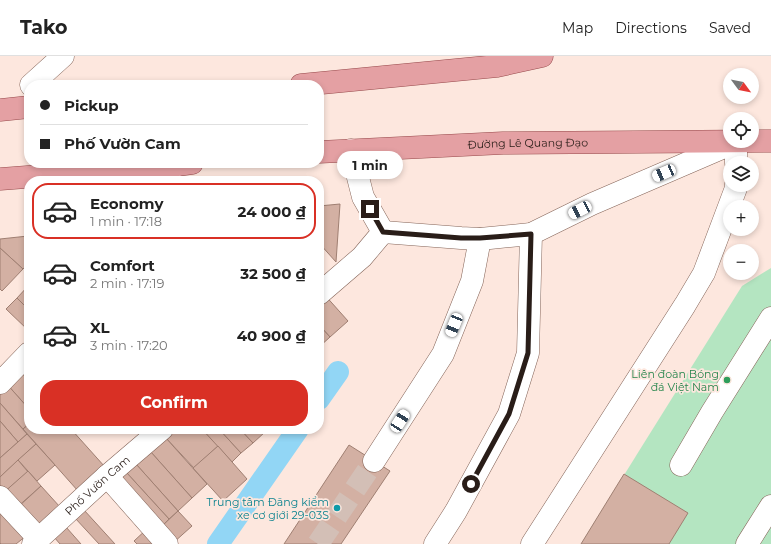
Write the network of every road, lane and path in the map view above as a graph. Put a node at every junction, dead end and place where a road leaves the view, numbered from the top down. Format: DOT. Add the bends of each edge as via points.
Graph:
graph roads {
  1 [pos="63,56"];
  2 [pos="542,56"];
  3 [pos="37,80"];
  4 [pos="324,83"];
  5 [pos="24,91"];
  6 [pos="24,107"];
  7 [pos="2,109"];
  8 [pos="759,141"];
  9 [pos="771,141"];
  10 [pos="723,142"];
  11 [pos="723,148"];
  12 [pos="351,150"];
  13 [pos="324,152"];
  14 [pos="182,168"];
  15 [pos="169,174"];
  16 [pos="113,176"];
  17 [pos="24,179"];
  18 [pos="0,180"];
  19 [pos="734,192"];
  20 [pos="383,232"];
  21 [pos="531,234"];
  22 [pos="480,238"];
  23 [pos="324,290"];
  24 [pos="771,318"];
  25 [pos="24,358"];
  26 [pos="0,383"];
  27 [pos="156,434"];
  28 [pos="374,461"];
  29 [pos="680,465"];
  30 [pos="107,476"];
  31 [pos="0,497"];
  32 [pos="771,506"];
  33 [pos="36,542"];
  34 [pos="167,544"];
  35 [pos="435,544"];
  36 [pos="532,544"];
  37 [pos="747,544"];
  1 -- 3 [label="street"];
  2 -- 4 [label="main road" via="497,66"];
  5 -- 7 [label="street"];
  6 -- 7 [label="main road"];
  8 -- 9 [label="main road, Đường Lê Quang Đạo"];
  10 -- 12 [label="main road, Đường Lê Quang Đạo" via="503,143"];
  11 -- 21 [label="street" via="592,204"];
  12 -- 13 [label="main road, Đường Lê Quang Đạo"];
  12 -- 20 [label="street" via="363,197"];
  14 -- 15 [label="main road"];
  15 -- 16 [label="main road"];
  17 -- 18 [label="main road"];
  19 -- 36 [label="street" via="704,273"];
  20 -- 22 [label="street"];
  20 -- 23 [label="street" via="362,257"];
  21 -- 22 [label="street"];
  21 -- 35 [label="street" via="526,360 509,414"];
  22 -- 28 [label="street" via="472,281 442,354"];
  24 -- 29 [label="street"];
  25 -- 26 [label="street"];
  27 -- 30 [label="street, Phố Vườn Cam"];
  30 -- 33 [label="street, Phố Vườn Cam"];
  30 -- 34 [label="street"];
  31 -- 33 [label="street"];
  32 -- 37 [label="street"];
}
